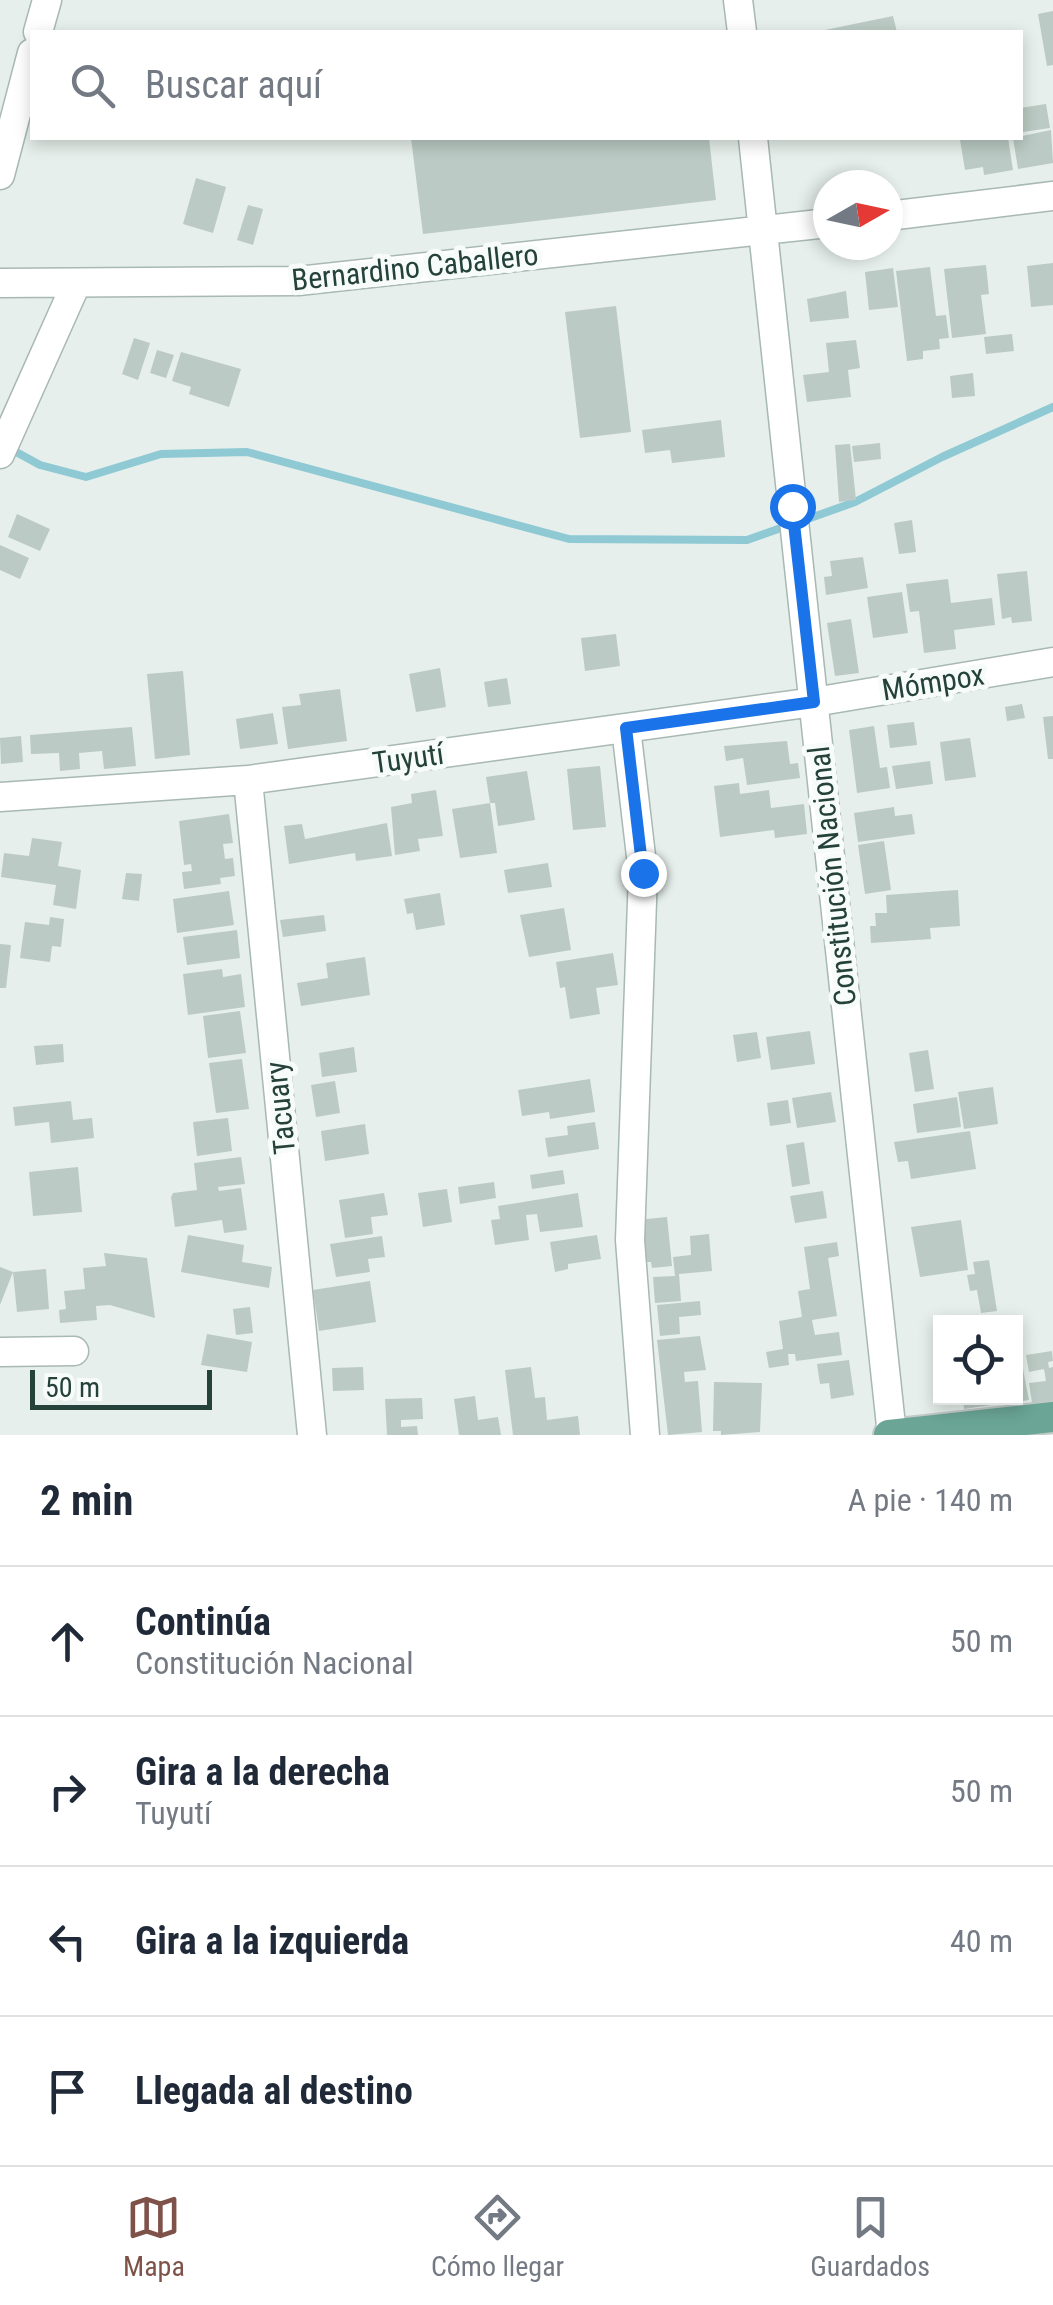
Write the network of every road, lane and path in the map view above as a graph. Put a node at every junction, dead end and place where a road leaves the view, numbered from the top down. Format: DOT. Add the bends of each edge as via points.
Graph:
graph roads {
  1 [pos="47,0"];
  2 [pos="738,0"];
  3 [pos="39,30"];
  4 [pos="742,30"];
  5 [pos="30,61"];
  6 [pos="753,140"];
  7 [pos="0,175"];
  8 [pos="1053,196"];
  9 [pos="903,214"];
  10 [pos="813,225"];
  11 [pos="763,231"];
  12 [pos="0,283"];
  13 [pos="76,284"];
  14 [pos="5,442"];
  15 [pos="1053,662"];
  16 [pos="814,702"];
  17 [pos="626,728"];
  18 [pos="248,780"];
  19 [pos="0,797"];
  20 [pos="74,1351"];
  21 [pos="0,1352"];
  22 [pos="1053,1417"];
  23 [pos="312,1435"];
  24 [pos="645,1435"];
  25 [pos="891,1435"];
  1 -- 3 [label="street"];
  2 -- 4 [label="street"];
  5 -- 7 [label="street"];
  6 -- 11 [label="street, Constitución Nacional"];
  8 -- 9 [label="street"];
  10 -- 11 [label="street, Bernardino Caballero"];
  11 -- 13 [label="street, Bernardino Caballero" via="298,281"];
  11 -- 16 [label="street, Constitución Nacional"];
  12 -- 13 [label="street, Bernardino Caballero"];
  13 -- 14 [label="street"];
  15 -- 16 [label="street, Mómpox"];
  16 -- 17 [label="street, Tuyutí"];
  16 -- 25 [label="street, Constitución Nacional"];
  17 -- 18 [label="street, Tuyutí"];
  17 -- 24 [label="street" via="643,873 630,1240"];
  18 -- 19 [label="street, Tuyutí"];
  18 -- 23 [label="street, Tacuary"];
  20 -- 21 [label="street"];
  22 -- 25 [label="main road"];
}
